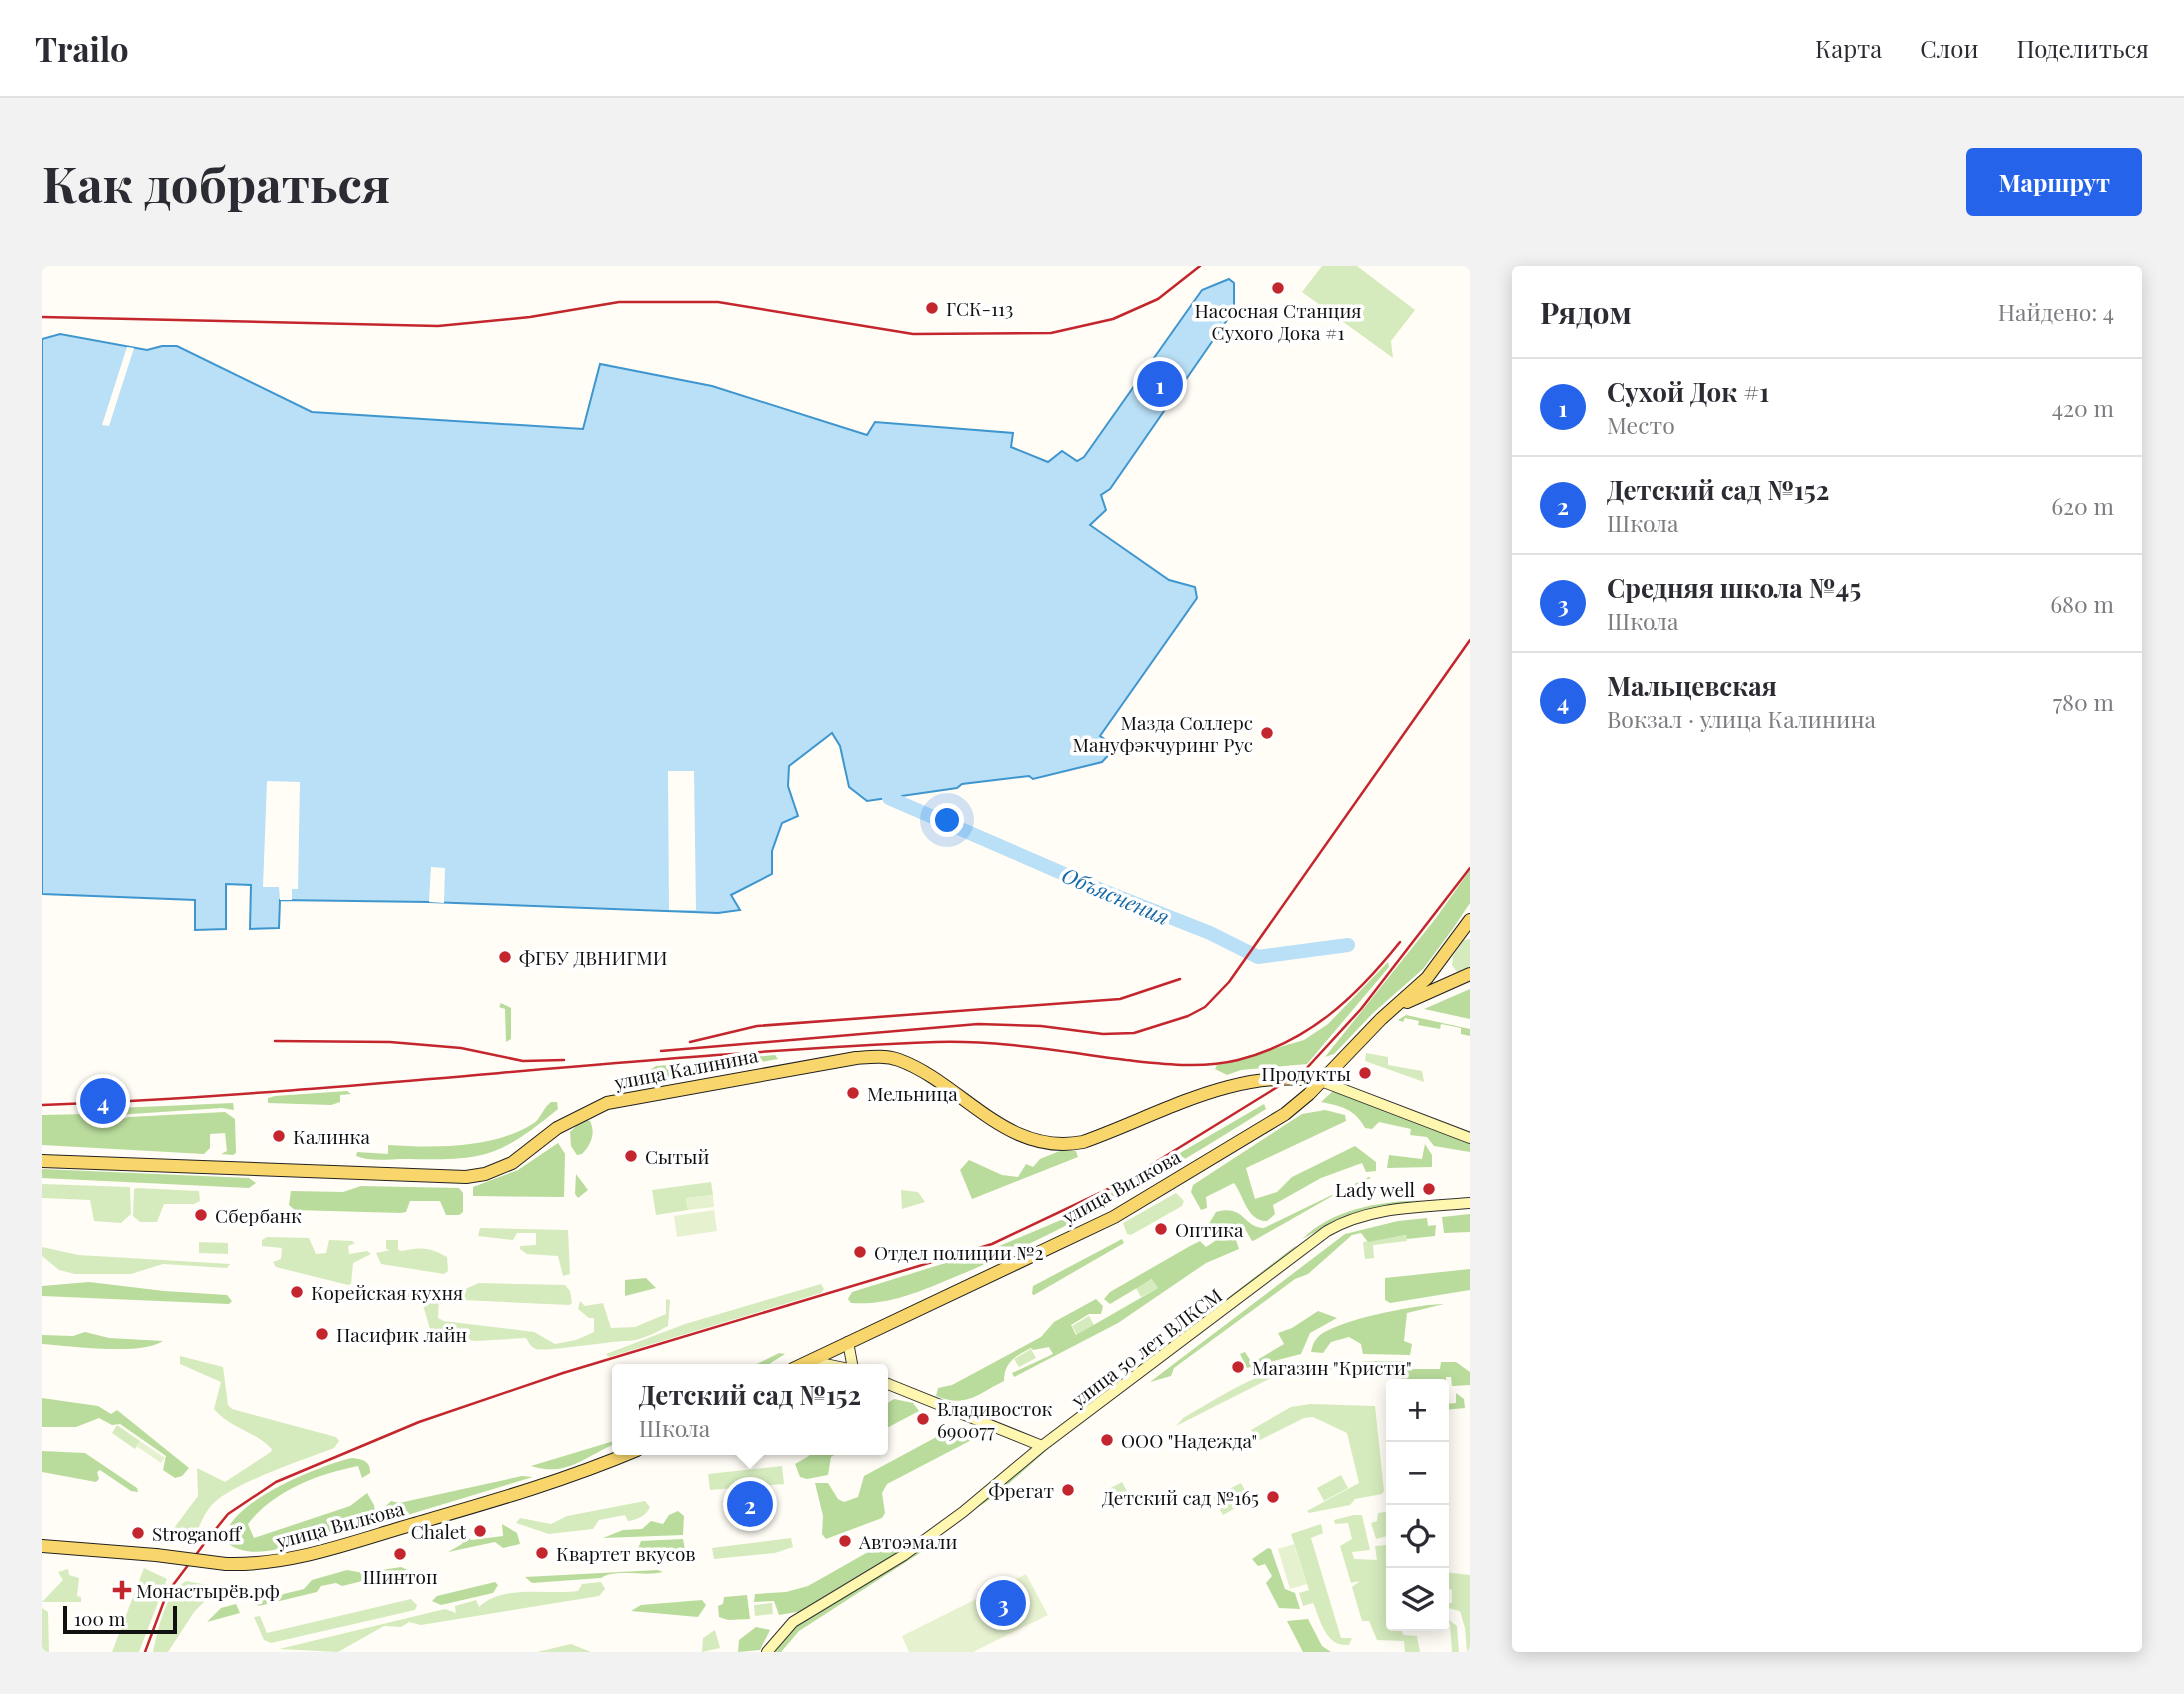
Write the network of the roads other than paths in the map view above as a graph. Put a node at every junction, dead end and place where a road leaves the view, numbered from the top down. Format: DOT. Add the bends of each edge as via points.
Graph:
graph roads {
  1 [pos="1470,920"];
  2 [pos="1465,934"];
  3 [pos="1470,974"];
  4 [pos="1398,1006"];
  5 [pos="1321,1081"];
  6 [pos="1470,1138"];
  7 [pos="42,1161"];
  8 [pos="1470,1203"];
  9 [pos="848,1342"];
  10 [pos="815,1358"];
  11 [pos="803,1364"];
  12 [pos="825,1364"];
  13 [pos="850,1364"];
  14 [pos="888,1384"];
  15 [pos="1042,1446"];
  16 [pos="625,1455"];
  17 [pos="42,1546"];
  18 [pos="767,1652"];
  1 -- 2 [label="main road"];
  2 -- 4 [label="main road"];
  3 -- 4 [label="main road"];
  4 -- 5 [label="main road, улица Вилкова"];
  5 -- 6 [label="main road"];
  5 -- 7 [label="main road, улица Калинина" via="1277,1077 1245,1081 1092,1138 1054,1146 1014,1131 912,1066 886,1057 866,1057 607,1102 558,1128 512,1163 466,1177"];
  5 -- 9 [label="main road, улица Вилкова" via="1285,1114 1114,1217"];
  8 -- 15 [label="main road, улица 50 лет ВЛКСМ" via="1395,1209 1351,1219 1327,1231"];
  9 -- 10 [label="main road, улица Вилкова"];
  9 -- 13 [label="main road"];
  10 -- 11 [label="main road, улица Вилкова"];
  10 -- 12 [label="main road"];
  14 -- 15 [label="main road"];
  15 -- 18 [label="main road, улица 50 лет ВЛКСМ" via="912,1549 793,1622"];
  16 -- 17 [label="main road, улица Вилкова, bridge" via="579,1475 272,1563 226,1564"];
}
